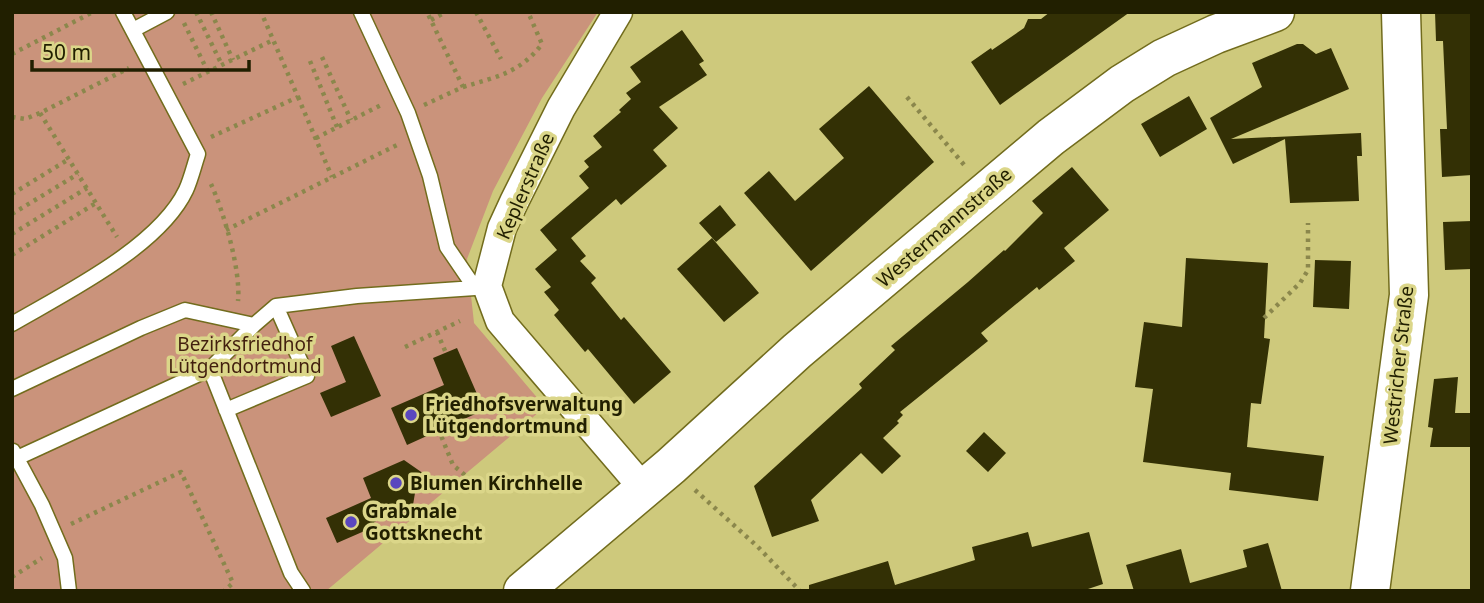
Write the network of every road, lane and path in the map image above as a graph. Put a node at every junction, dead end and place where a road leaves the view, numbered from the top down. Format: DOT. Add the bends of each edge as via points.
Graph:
graph roads {
  1 [pos="93,12"];
  2 [pos="123,12"];
  3 [pos="167,12"];
  4 [pos="178,12"];
  5 [pos="196,12"];
  6 [pos="211,12"];
  7 [pos="261,12"];
  8 [pos="361,12"];
  9 [pos="427,12"];
  10 [pos="446,12"];
  11 [pos="476,12"];
  12 [pos="528,12"];
  13 [pos="618,12"];
  14 [pos="1275,12"];
  15 [pos="1401,12"];
  16 [pos="431,20"];
  17 [pos="133,30"];
  18 [pos="273,40"];
  19 [pos="12,54"];
  20 [pos="322,57"];
  21 [pos="148,58"];
  22 [pos="501,59"];
  23 [pos="233,60"];
  24 [pos="310,61"];
  25 [pos="222,65"];
  26 [pos="208,72"];
  27 [pos="463,87"];
  28 [pos="166,92"];
  29 [pos="400,96"];
  30 [pos="298,97"];
  31 [pos="907,97"];
  32 [pos="40,113"];
  33 [pos="408,113"];
  34 [pos="13,119"];
  35 [pos="351,120"];
  36 [pos="337,127"];
  37 [pos="416,135"];
  38 [pos="316,138"];
  39 [pos="196,150"];
  40 [pos="69,159"];
  41 [pos="78,174"];
  42 [pos="332,177"];
  43 [pos="87,188"];
  44 [pos="983,192"];
  45 [pos="12,194"];
  46 [pos="96,203"];
  47 [pos="12,214"];
  48 [pos="1308,223"];
  49 [pos="226,230"];
  50 [pos="12,234"];
  51 [pos="127,253"];
  52 [pos="12,254"];
  53 [pos="276,306"];
  54 [pos="1264,318"];
  55 [pos="237,321"];
  56 [pos="460,321"];
  57 [pos="12,324"];
  58 [pos="254,325"];
  59 [pos="437,332"];
  60 [pos="405,347"];
  61 [pos="446,353"];
  62 [pos="210,369"];
  63 [pos="12,389"];
  64 [pos="226,410"];
  65 [pos="435,421"];
  66 [pos="15,453"];
  67 [pos="466,476"];
  68 [pos="658,477"];
  69 [pos="54,531"];
  70 [pos="60,546"];
  71 [pos="12,577"];
  72 [pos="69,591"];
  73 [pos="224,591"];
  74 [pos="303,591"];
  75 [pos="523,591"];
  76 [pos="800,591"];
  77 [pos="1370,591"];
  1 -- 19 [label="path"];
  2 -- 17 [label="lane"];
  3 -- 17 [label="lane"];
  4 -- 26 [label="path"];
  5 -- 25 [label="path"];
  6 -- 23 [label="path"];
  7 -- 18 [label="path"];
  8 -- 29 [label="lane"];
  9 -- 16 [label="path"];
  10 -- 16 [label="path"];
  11 -- 22 [label="path"];
  12 -- 27 [label="path" via="542,44 536,53 507,74"];
  13 -- 68 [label="street, Keplerstraße" via="561,108 514,202 486,286 500,321"];
  14 -- 44 [label="street, Westermannstraße" via="1216,34 1133,77"];
  15 -- 77 [label="street, Westricher Straße" via="1409,295"];
  16 -- 27 [label="path"];
  17 -- 21 [label="lane"];
  18 -- 23 [label="path"];
  18 -- 30 [label="path"];
  20 -- 35 [label="path"];
  21 -- 28 [label="lane"];
  21 -- 32 [label="path"];
  23 -- 25 [label="path"];
  24 -- 36 [label="path"];
  25 -- 26 [label="path"];
  26 -- 28 [label="path"];
  27 -- 33 [label="path"];
  28 -- 39 [label="lane"];
  29 -- 33 [label="lane"];
  29 -- 35 [label="path"];
  30 -- 38 [label="path"];
  30 -- 39 [label="path"];
  31 -- 44 [label="path"];
  32 -- 34 [label="path"];
  32 -- 40 [label="path"];
  33 -- 37 [label="lane"];
  35 -- 36 [label="path"];
  36 -- 38 [label="path"];
  37 -- 42 [label="path"];
  37 -- 53 [label="lane" via="447,247 475,288"];
  38 -- 42 [label="path"];
  39 -- 49 [label="path"];
  39 -- 51 [label="lane" via="186,191 166,220"];
  40 -- 41 [label="path"];
  40 -- 45 [label="path"];
  41 -- 43 [label="path"];
  41 -- 47 [label="path"];
  42 -- 49 [label="path"];
  43 -- 46 [label="path"];
  43 -- 50 [label="path"];
  44 -- 68 [label="street, Westermannstraße"];
  46 -- 51 [label="path"];
  46 -- 52 [label="path"];
  48 -- 54 [label="path" via="1308,271"];
  49 -- 55 [label="path" via="239,293"];
  51 -- 57 [label="lane"];
  53 -- 58 [label="lane"];
  53 -- 64 [label="lane" via="307,376"];
  55 -- 58 [label="lane"];
  55 -- 63 [label="lane" via="185,310"];
  56 -- 59 [label="path"];
  58 -- 62 [label="lane"];
  59 -- 60 [label="path"];
  59 -- 61 [label="path"];
  62 -- 64 [label="lane"];
  62 -- 66 [label="lane"];
  64 -- 74 [label="lane" via="291,573"];
  65 -- 67 [label="path" via="453,465"];
  66 -- 69 [label="lane"];
  68 -- 75 [label="street, Westermannstraße"];
  68 -- 76 [label="path" via="758,548"];
  69 -- 70 [label="lane"];
  69 -- 73 [label="path" via="181,472 233,583"];
  70 -- 71 [label="path"];
  70 -- 72 [label="lane"];
}
